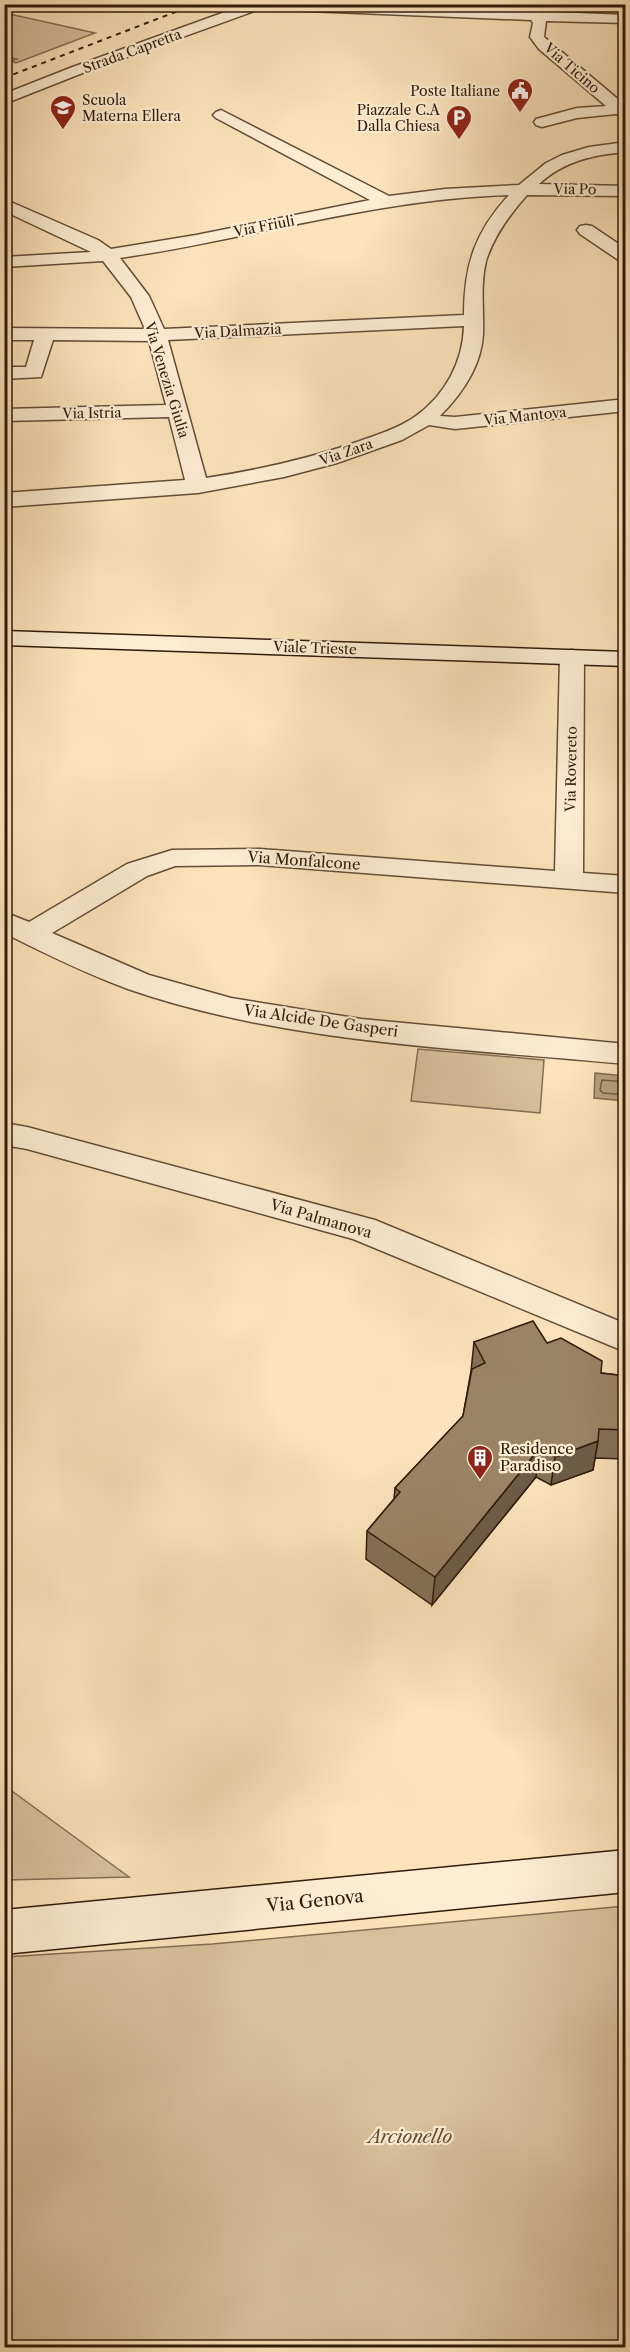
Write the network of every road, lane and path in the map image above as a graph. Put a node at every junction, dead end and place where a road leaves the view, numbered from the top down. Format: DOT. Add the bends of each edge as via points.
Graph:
graph roads {
  1 [pos="256,7"];
  2 [pos="380,7"];
  3 [pos="536,18"];
  4 [pos="626,20"];
  5 [pos="232,30"];
  6 [pos="186,46"];
  7 [pos="65,75"];
  8 [pos="616,86"];
  9 [pos="595,89"];
  10 [pos="4,100"];
  11 [pos="221,115"];
  12 [pos="623,117"];
  13 [pos="542,122"];
  14 [pos="626,147"];
  15 [pos="595,150"];
  16 [pos="524,188"];
  17 [pos="626,191"];
  18 [pos="387,202"];
  19 [pos="4,204"];
  20 [pos="586,230"];
  21 [pos="617,244"];
  22 [pos="107,254"];
  23 [pos="626,257"];
  24 [pos="4,262"];
  25 [pos="472,320"];
  26 [pos="4,334"];
  27 [pos="45,334"];
  28 [pos="157,335"];
  29 [pos="4,373"];
  30 [pos="626,405"];
  31 [pos="179,411"];
  32 [pos="4,415"];
  33 [pos="426,418"];
  34 [pos="198,487"];
  35 [pos="4,501"];
  36 [pos="4,638"];
  37 [pos="572,657"];
  38 [pos="626,659"];
  39 [pos="569,880"];
  40 [pos="626,885"];
  41 [pos="17,928"];
  42 [pos="626,1054"];
  43 [pos="4,1134"];
  44 [pos="626,1339"];
  45 [pos="626,1871"];
  46 [pos="4,1932"];
  1 -- 2 [label="street"];
  1 -- 5 [label="street"];
  1 -- 7 [label="street, Strada Capretta"];
  2 -- 3 [label="street"];
  3 -- 4 [label="street"];
  3 -- 9 [label="street, Via Ticino" via="540,22 537,37 544,46"];
  6 -- 7 [label="street" via="129,64"];
  7 -- 10 [label="street, Strada Capretta"];
  8 -- 9 [label="street"];
  9 -- 12 [label="street, Via Ticino"];
  11 -- 18 [label="street"];
  12 -- 13 [label="street" via="577,113"];
  12 -- 15 [label="street" via="622,134"];
  14 -- 15 [label="street"];
  15 -- 16 [label="street" via="560,162"];
  16 -- 17 [label="street, Via Po"];
  16 -- 18 [label="street, Via Friuli"];
  16 -- 25 [label="street, Via Zara" via="482,246 474,277"];
  18 -- 22 [label="street, Via Friuli" via="199,240"];
  19 -- 22 [label="street, Via Venezia Giulia"];
  20 -- 21 [label="street"];
  21 -- 23 [label="street"];
  22 -- 24 [label="street, Via Friuli" via="33,263"];
  22 -- 28 [label="street, Via Venezia Giulia" via="140,296"];
  25 -- 28 [label="street, Via Dalmazia"];
  25 -- 33 [label="street, Via Zara" via="473,337 461,378"];
  26 -- 27 [label="street, Via Dalmazia"];
  27 -- 28 [label="street, Via Dalmazia"];
  27 -- 29 [label="street" via="34,373"];
  28 -- 31 [label="street, Via Venezia Giulia"];
  30 -- 33 [label="street, Via Mantova" via="455,423"];
  31 -- 32 [label="street, Via Istria"];
  31 -- 34 [label="street, Via Venezia Giulia"];
  33 -- 34 [label="street, Via Zara" via="361,448 248,479"];
  34 -- 35 [label="street, Via Zara"];
  36 -- 37 [label="street, Viale Trieste"];
  37 -- 38 [label="street, Viale Trieste"];
  37 -- 39 [label="street, Via Rovereto"];
  39 -- 40 [label="street, Via Monfalcone"];
  39 -- 41 [label="street, Via Monfalcone" via="260,857 172,858 137,870"];
  41 -- 42 [label="street, Via Alcide De Gasperi" via="138,982 230,1008 362,1029"];
  43 -- 44 [label="street, Via Palmanova" via="363,1229"];
  45 -- 46 [label="street, Via Genova"];
}
